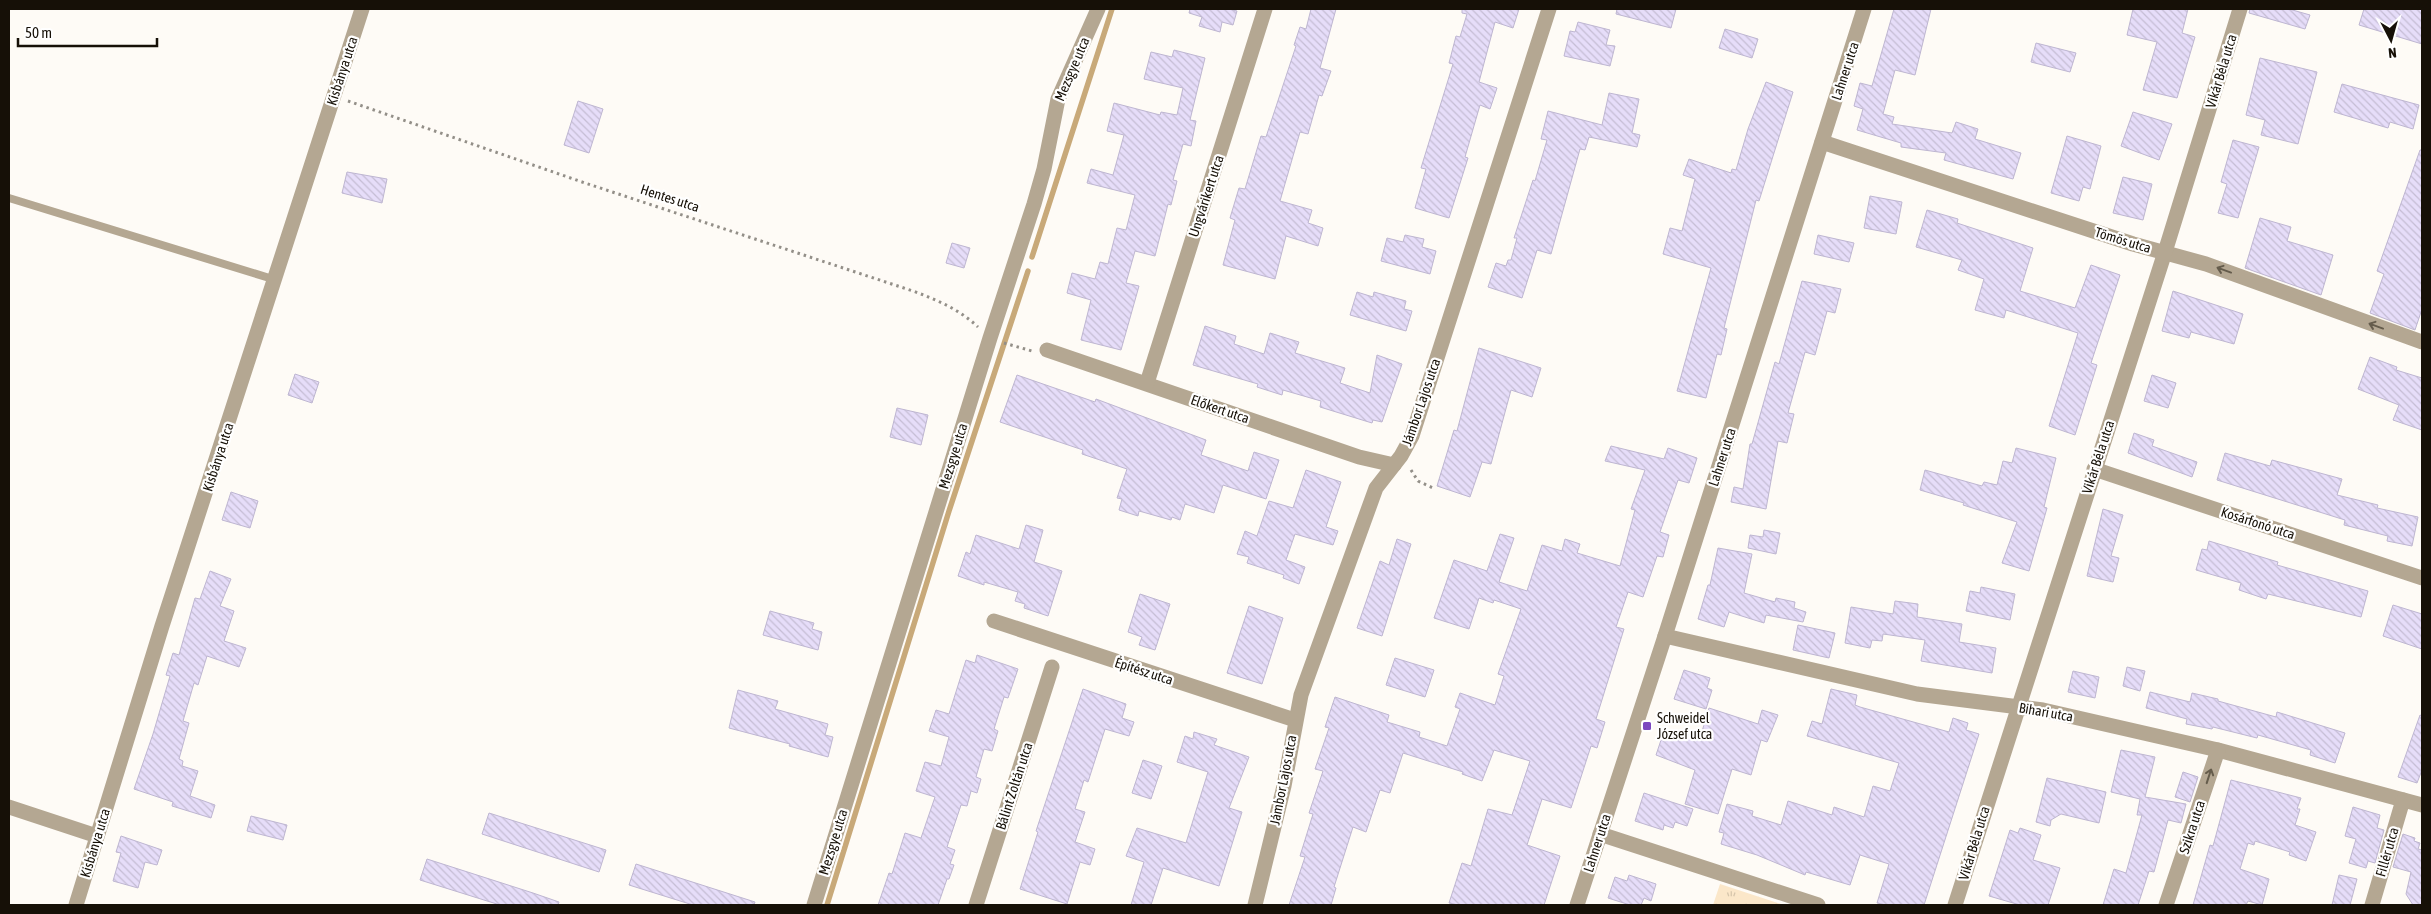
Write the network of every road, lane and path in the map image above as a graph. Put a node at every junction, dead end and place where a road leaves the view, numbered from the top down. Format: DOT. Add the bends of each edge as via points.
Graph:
graph roads {
  1 [pos="362,9"];
  2 [pos="1098,9"];
  3 [pos="1265,9"];
  4 [pos="1549,9"];
  5 [pos="1864,9"];
  6 [pos="2240,9"];
  7 [pos="333,96"];
  8 [pos="1822,142"];
  9 [pos="9,198"];
  10 [pos="2165,252"];
  11 [pos="276,280"];
  12 [pos="990,338"];
  13 [pos="2422,342"];
  14 [pos="1009,345"];
  15 [pos="1047,350"];
  16 [pos="1147,383"];
  17 [pos="1394,465"];
  18 [pos="2094,469"];
  19 [pos="2422,578"];
  20 [pos="994,622"];
  21 [pos="1666,636"];
  22 [pos="1052,667"];
  23 [pos="2017,707"];
  24 [pos="1295,720"];
  25 [pos="2218,750"];
  26 [pos="2403,800"];
  27 [pos="2422,805"];
  28 [pos="9,807"];
  29 [pos="1600,834"];
  30 [pos="97,836"];
  31 [pos="76,905"];
  32 [pos="814,905"];
  33 [pos="976,905"];
  34 [pos="1255,905"];
  35 [pos="1577,905"];
  36 [pos="1818,905"];
  37 [pos="1955,905"];
  38 [pos="2166,905"];
  39 [pos="2372,905"];
  1 -- 7 [label="street, Kisbánya utca"];
  2 -- 12 [label="street, Mezsgye utca" via="1058,99 1044,169"];
  3 -- 16 [label="street, Ungvárikert utca"];
  4 -- 17 [label="street, Jámbor Lajos utca" via="1412,436"];
  5 -- 8 [label="street, Lahner utca"];
  6 -- 10 [label="street, Vikár Béla utca"];
  7 -- 11 [label="street, Kisbánya utca"];
  7 -- 12 [label="path, Hentes utca" via="938,300 962,313"];
  8 -- 10 [label="street, Tömös utca"];
  8 -- 21 [label="street, Lahner utca"];
  9 -- 11 [label="lane"];
  13 -- 10 [label="street, Tömös utca, one-way"];
  10 -- 18 [label="street, Vikár Béla utca"];
  11 -- 30 [label="street, Kisbánya utca"];
  12 -- 32 [label="street, Mezsgye utca"];
  14 -- 15 [label="path" via="1031,351"];
  15 -- 16 [label="street, Előkert utca"];
  16 -- 17 [label="street, Előkert utca" via="1359,457"];
  17 -- 24 [label="street, Jámbor Lajos utca" via="1376,488 1360,529"];
  18 -- 19 [label="street, Kosárfonó utca"];
  18 -- 23 [label="street, Vikár Béla utca"];
  20 -- 24 [label="street, Építész utca"];
  21 -- 23 [label="street, Bihari utca" via="1917,694"];
  21 -- 29 [label="street, Lahner utca"];
  22 -- 33 [label="street, Bálint Zoltán utca"];
  23 -- 25 [label="street, Bihari utca" via="2043,710"];
  23 -- 37 [label="street, Vikár Béla utca"];
  24 -- 34 [label="street, Jámbor Lajos utca" via="1284,786"];
  25 -- 26 [label="street, Bihari utca"];
  38 -- 25 [label="street, Szikra utca, one-way"];
  26 -- 27 [label="street, Bihari utca"];
  26 -- 39 [label="street, Fillér utca"];
  28 -- 30 [label="street"];
  29 -- 35 [label="street, Lahner utca"];
  29 -- 36 [label="street"];
  30 -- 31 [label="street, Kisbánya utca"];
}
